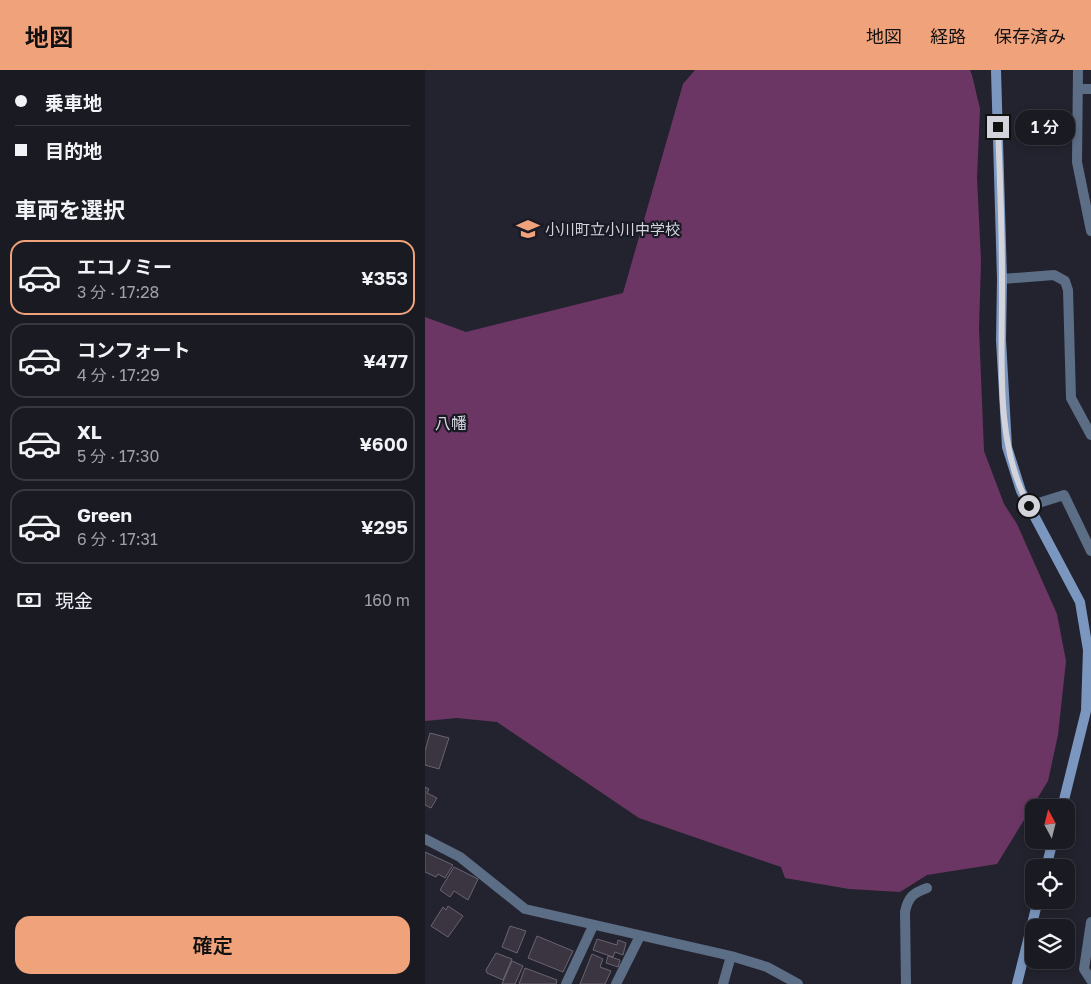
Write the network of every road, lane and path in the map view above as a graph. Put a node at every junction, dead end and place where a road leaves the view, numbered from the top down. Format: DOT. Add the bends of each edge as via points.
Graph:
graph roads {
  1 [pos="997,70"];
  2 [pos="1078,70"];
  3 [pos="1091,88"];
  4 [pos="1078,89"];
  5 [pos="1086,176"];
  6 [pos="1091,231"];
  7 [pos="1002,279"];
  8 [pos="1091,435"];
  9 [pos="1029,506"];
  10 [pos="1091,551"];
  11 [pos="1064,799"];
  12 [pos="425,839"];
  13 [pos="927,888"];
  14 [pos="1036,909"];
  15 [pos="1091,922"];
  16 [pos="593,926"];
  17 [pos="640,936"];
  18 [pos="731,956"];
  19 [pos="1091,980"];
  20 [pos="566,984"];
  21 [pos="616,984"];
  22 [pos="723,984"];
  23 [pos="798,984"];
  24 [pos="906,984"];
  25 [pos="1017,984"];
  1 -- 7 [label="street"];
  2 -- 4 [label="street"];
  3 -- 4 [label="street"];
  4 -- 5 [label="street" via="1077,162"];
  5 -- 6 [label="street"];
  7 -- 8 [label="street" via="1054,275 1065,281 1069,290 1071,398"];
  7 -- 9 [label="street" via="1001,340 1007,447"];
  9 -- 10 [label="street" via="1064,495"];
  9 -- 11 [label="street" via="1080,602 1088,650 1086,711"];
  12 -- 16 [label="street" via="460,857 525,909"];
  13 -- 24 [label="street" via="915,892 907,901"];
  14 -- 25 [label="street"];
  15 -- 19 [label="street" via="1084,969"];
  16 -- 17 [label="street"];
  16 -- 20 [label="street"];
  17 -- 18 [label="street"];
  17 -- 21 [label="street"];
  18 -- 22 [label="street"];
  18 -- 23 [label="street" via="767,967"];
}
